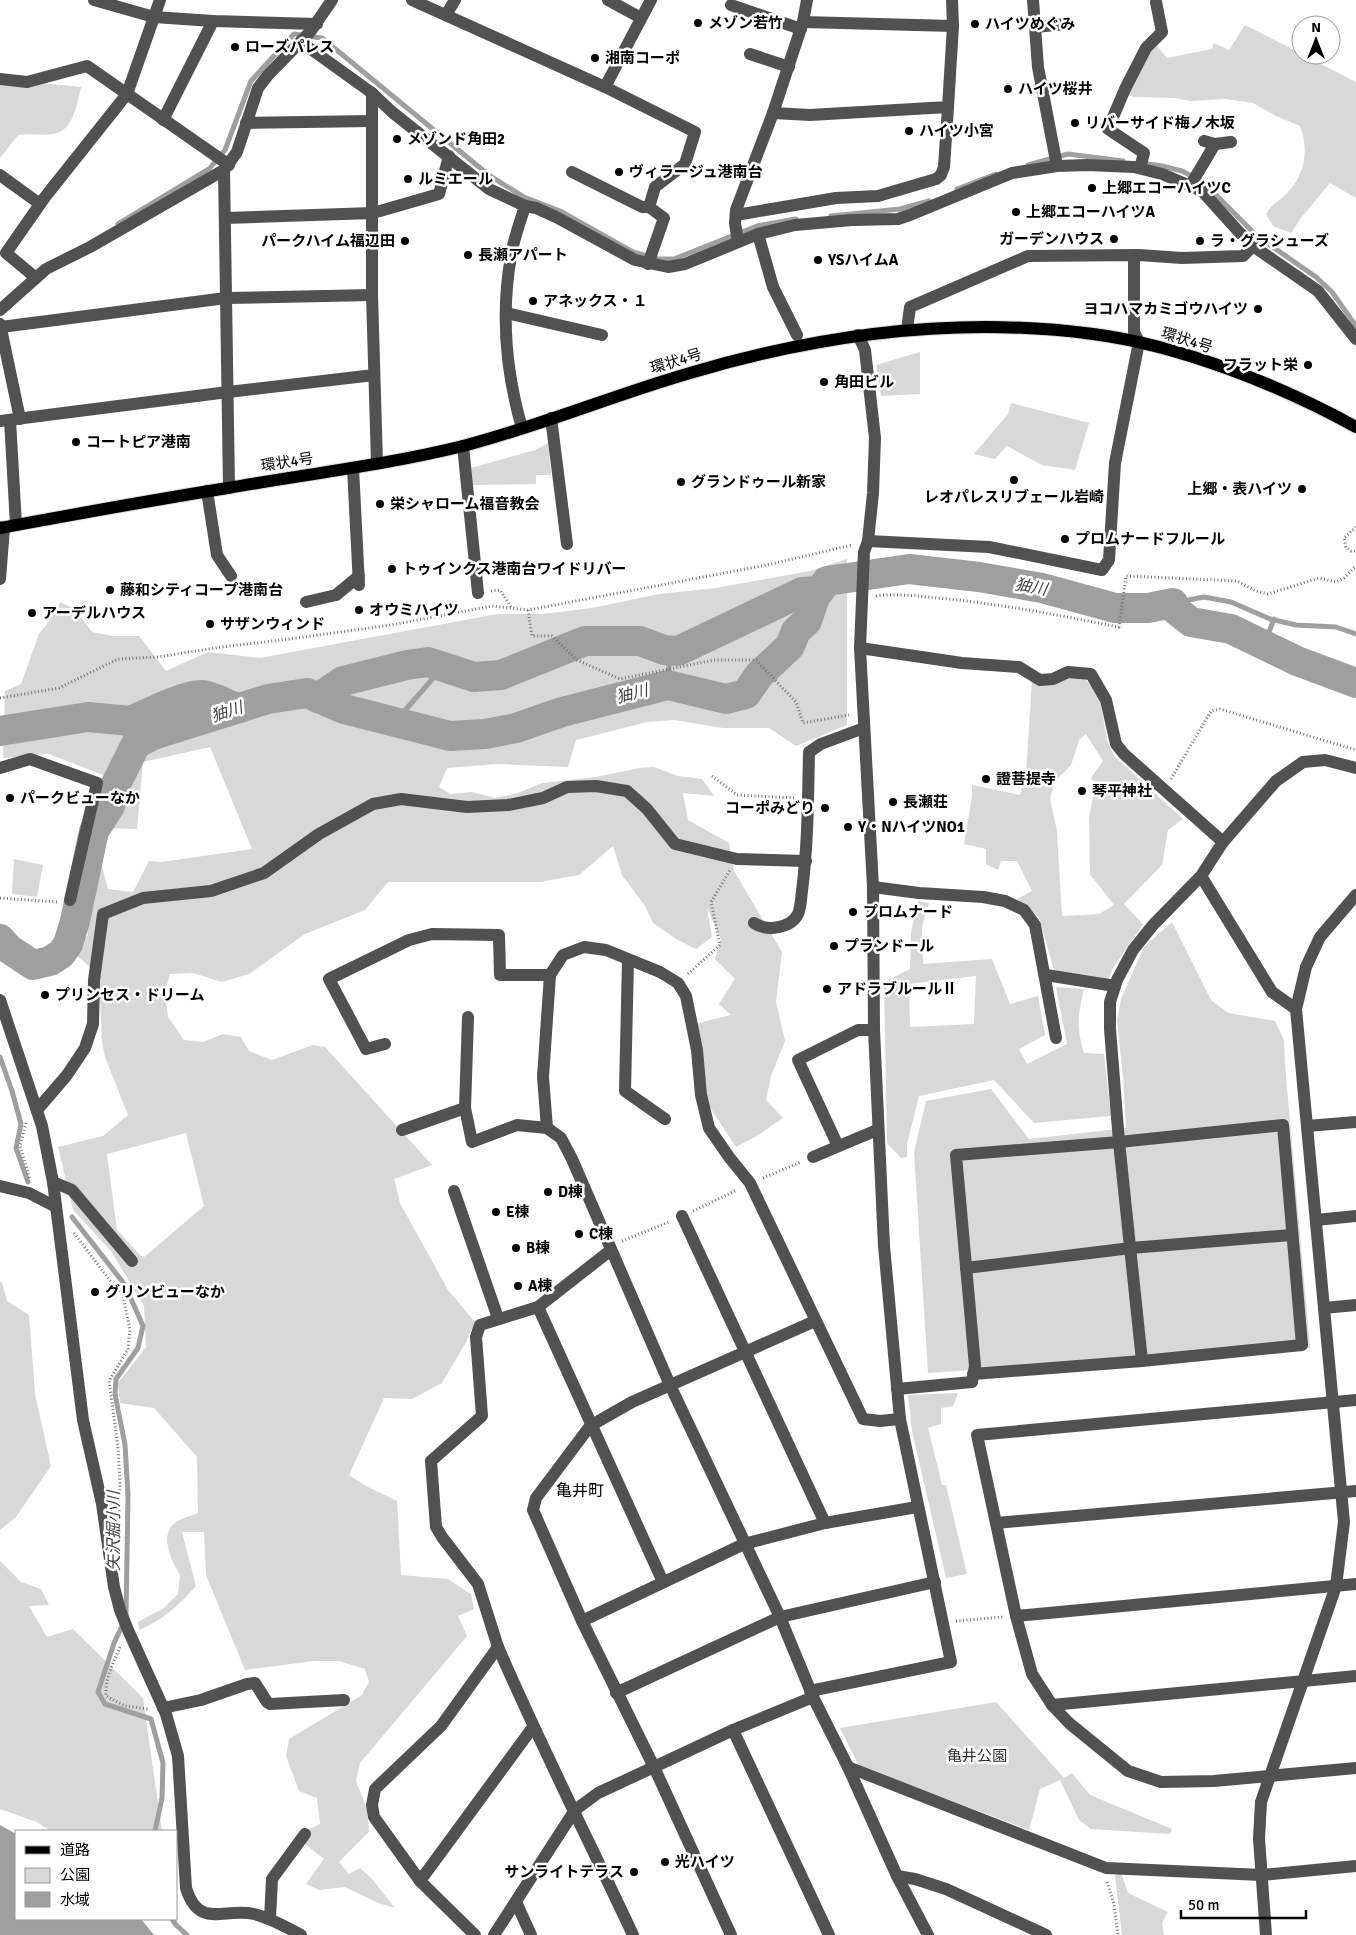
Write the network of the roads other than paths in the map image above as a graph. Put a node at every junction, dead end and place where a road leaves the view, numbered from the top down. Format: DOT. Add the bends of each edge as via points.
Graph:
graph roads {
  1 [pos="94,0"];
  2 [pos="160,0"];
  3 [pos="332,0"];
  4 [pos="412,0"];
  5 [pos="455,0"];
  6 [pos="608,0"];
  7 [pos="651,0"];
  8 [pos="807,0"];
  9 [pos="952,0"];
  10 [pos="1033,0"];
  11 [pos="1156,2"];
  12 [pos="731,5"];
  13 [pos="446,15"];
  14 [pos="154,17"];
  15 [pos="641,18"];
  16 [pos="213,21"];
  17 [pos="1066,24"];
  18 [pos="802,26"];
  19 [pos="952,26"];
  20 [pos="1035,27"];
  21 [pos="308,34"];
  22 [pos="750,54"];
  23 [pos="788,67"];
  24 [pos="0,79"];
  25 [pos="605,87"];
  26 [pos="372,93"];
  27 [pos="127,94"];
  28 [pos="948,107"];
  29 [pos="774,113"];
  30 [pos="163,120"];
  31 [pos="372,121"];
  32 [pos="246,123"];
  33 [pos="1231,142"];
  34 [pos="449,156"];
  35 [pos="1057,163"];
  36 [pos="225,165"];
  37 [pos="1140,167"];
  38 [pos="572,172"];
  39 [pos="0,175"];
  40 [pos="1191,185"];
  41 [pos="40,204"];
  42 [pos="525,206"];
  43 [pos="649,207"];
  44 [pos="373,213"];
  45 [pos="225,218"];
  46 [pos="735,219"];
  47 [pos="758,234"];
  48 [pos="738,241"];
  49 [pos="1258,245"];
  50 [pos="3,254"];
  51 [pos="1134,256"];
  52 [pos="649,260"];
  53 [pos="35,278"];
  54 [pos="372,296"];
  55 [pos="226,298"];
  56 [pos="0,310"];
  57 [pos="506,314"];
  58 [pos="0,326"];
  59 [pos="906,330"];
  60 [pos="602,335"];
  61 [pos="797,335"];
  62 [pos="858,335"];
  63 [pos="1356,339"];
  64 [pos="1139,342"];
  65 [pos="374,375"];
  66 [pos="228,392"];
  67 [pos="551,418"];
  68 [pos="10,420"];
  69 [pos="522,428"];
  70 [pos="1356,428"];
  71 [pos="463,446"];
  72 [pos="377,463"];
  73 [pos="353,468"];
  74 [pos="229,487"];
  75 [pos="207,491"];
  76 [pos="5,527"];
  77 [pos="567,544"];
  78 [pos="866,547"];
  79 [pos="230,576"];
  80 [pos="0,579"];
  81 [pos="478,593"];
  82 [pos="306,602"];
  83 [pos="860,648"];
  84 [pos="864,728"];
  85 [pos="0,768"];
  86 [pos="1356,768"];
  87 [pos="1222,842"];
  88 [pos="806,861"];
  89 [pos="1201,876"];
  90 [pos="873,887"];
  91 [pos="1356,895"];
  92 [pos="70,900"];
  93 [pos="754,923"];
  94 [pos="628,960"];
  95 [pos="550,975"];
  96 [pos="1046,975"];
  97 [pos="1115,986"];
  98 [pos="0,1000"];
  99 [pos="1296,1009"];
  100 [pos="468,1017"];
  101 [pos="874,1030"];
  102 [pos="1056,1038"];
  103 [pos="384,1044"];
  104 [pos="465,1108"];
  105 [pos="37,1110"];
  106 [pos="665,1119"];
  107 [pos="1356,1122"];
  108 [pos="1307,1126"];
  109 [pos="547,1128"];
  110 [pos="402,1130"];
  111 [pos="878,1130"];
  112 [pos="1119,1142"];
  113 [pos="838,1146"];
  114 [pos="813,1157"];
  115 [pos="53,1182"];
  116 [pos="0,1186"];
  117 [pos="454,1191"];
  118 [pos="55,1202"];
  119 [pos="682,1216"];
  120 [pos="1356,1216"];
  121 [pos="1316,1220"];
  122 [pos="1291,1235"];
  123 [pos="1131,1248"];
  124 [pos="611,1250"];
  125 [pos="132,1261"];
  126 [pos="966,1268"];
  127 [pos="1356,1305"];
  128 [pos="538,1307"];
  129 [pos="1324,1308"];
  130 [pos="498,1318"];
  131 [pos="815,1322"];
  132 [pos="746,1352"];
  133 [pos="1142,1361"];
  134 [pos="973,1374"];
  135 [pos="670,1385"];
  136 [pos="897,1389"];
  137 [pos="1356,1400"];
  138 [pos="1333,1402"];
  139 [pos="900,1420"];
  140 [pos="590,1426"];
  141 [pos="1356,1491"];
  142 [pos="1342,1492"];
  143 [pos="918,1507"];
  144 [pos="825,1523"];
  145 [pos="996,1523"];
  146 [pos="744,1544"];
  147 [pos="663,1582"];
  148 [pos="935,1582"];
  149 [pos="1356,1584"];
  150 [pos="1336,1586"];
  151 [pos="1016,1616"];
  152 [pos="780,1617"];
  153 [pos="582,1621"];
  154 [pos="498,1647"];
  155 [pos="1356,1676"];
  156 [pos="1304,1681"];
  157 [pos="616,1693"];
  158 [pos="811,1694"];
  159 [pos="344,1700"];
  160 [pos="1052,1705"];
  161 [pos="158,1709"];
  162 [pos="533,1727"];
  163 [pos="733,1730"];
  164 [pos="654,1767"];
  165 [pos="848,1767"];
  166 [pos="1356,1768"];
  167 [pos="1269,1777"];
  168 [pos="575,1810"];
  169 [pos="305,1834"];
  170 [pos="1356,1866"];
  171 [pos="1262,1875"];
  172 [pos="897,1876"];
  173 [pos="420,1881"];
  174 [pos="516,1902"];
  175 [pos="270,1919"];
  176 [pos="301,1935"];
  177 [pos="475,1935"];
  178 [pos="494,1935"];
  179 [pos="531,1935"];
  180 [pos="633,1935"];
  181 [pos="731,1935"];
  182 [pos="829,1935"];
  183 [pos="928,1935"];
  184 [pos="1046,1935"];
  185 [pos="1266,1935"];
  1 -- 14 [label="street"];
  2 -- 14 [label="street"];
  3 -- 21 [label="street"];
  4 -- 13 [label="street"];
  5 -- 13 [label="street"];
  6 -- 15 [label="street"];
  7 -- 15 [label="street"];
  8 -- 18 [label="street"];
  9 -- 19 [label="street"];
  10 -- 20 [label="street"];
  11 -- 37 [label="street" via="1162,32 1146,48 1108,128 1144,153"];
  12 -- 18 [label="street"];
  13 -- 25 [label="street"];
  14 -- 16 [label="street"];
  14 -- 27 [label="street"];
  15 -- 25 [label="street"];
  16 -- 21 [label="street"];
  16 -- 30 [label="street"];
  17 -- 20 [label="street"];
  18 -- 19 [label="street"];
  18 -- 23 [label="street"];
  19 -- 28 [label="street"];
  20 -- 35 [label="street" via="1038,67"];
  21 -- 26 [label="street"];
  21 -- 32 [label="street" via="258,88"];
  22 -- 23 [label="street"];
  23 -- 29 [label="street"];
  24 -- 27 [label="street" via="26,82 87,66"];
  25 -- 43 [label="street" via="696,132 685,164 656,187"];
  26 -- 31 [label="street"];
  26 -- 34 [label="street"];
  27 -- 30 [label="street"];
  27 -- 41 [label="street"];
  28 -- 29 [label="street" via="810,115"];
  28 -- 46 [label="street" via="944,167 936,179 878,196 836,198"];
  29 -- 46 [label="street"];
  30 -- 36 [label="street"];
  31 -- 32 [label="street"];
  31 -- 44 [label="street"];
  32 -- 36 [label="street" via="237,152"];
  33 -- 40 [label="street" via="1209,142"];
  34 -- 42 [label="street" via="489,189"];
  34 -- 44 [label="street" via="439,194"];
  35 -- 37 [label="street"];
  35 -- 47 [label="street" via="1012,173 910,216 795,226"];
  36 -- 45 [label="street"];
  36 -- 53 [label="street"];
  37 -- 40 [label="street"];
  38 -- 43 [label="street" via="642,207"];
  39 -- 41 [label="street"];
  40 -- 49 [label="street" via="1202,191 1239,232"];
  41 -- 50 [label="street"];
  42 -- 52 [label="street" via="556,217 635,260"];
  42 -- 57 [label="street" via="513,246"];
  43 -- 52 [label="street" via="664,218"];
  44 -- 45 [label="street"];
  44 -- 54 [label="street"];
  45 -- 55 [label="street"];
  46 -- 48 [label="street"];
  47 -- 48 [label="street"];
  47 -- 61 [label="street" via="773,286"];
  48 -- 52 [label="street" via="685,264 668,267"];
  49 -- 51 [label="street" via="1243,256"];
  49 -- 63 [label="street" via="1318,286"];
  50 -- 53 [label="street"];
  51 -- 59 [label="street" via="1028,256 910,306"];
  51 -- 64 [label="street" via="1134,332"];
  53 -- 56 [label="street"];
  54 -- 55 [label="street"];
  54 -- 65 [label="street"];
  55 -- 58 [label="street"];
  55 -- 66 [label="street"];
  57 -- 60 [label="street"];
  57 -- 69 [label="street" via="507,363"];
  58 -- 68 [label="street"];
  59 -- 62 [label="main road, 環状4号"];
  59 -- 64 [label="main road, 環状4号" via="1014,327"];
  62 -- 67 [label="main road, 環状4号" via="794,346 692,372"];
  62 -- 78 [label="street" via="865,350 875,438 873,493"];
  64 -- 70 [label="main road, 環状4号" via="1247,376 1319,406"];
  64 -- 78 [label="street" via="1115,463 1109,560 1102,570 989,547"];
  65 -- 66 [label="street"];
  65 -- 72 [label="street"];
  66 -- 68 [label="street"];
  66 -- 74 [label="street"];
  67 -- 69 [label="main road, 環状4号"];
  67 -- 77 [label="street"];
  68 -- 76 [label="street"];
  69 -- 71 [label="main road, 環状4号"];
  71 -- 72 [label="main road, 環状4号"];
  71 -- 81 [label="street"];
  72 -- 73 [label="main road, 環状4号"];
  73 -- 74 [label="main road, 環状4号"];
  73 -- 82 [label="street" via="359,580 336,595"];
  74 -- 75 [label="main road, 環状4号"];
  75 -- 76 [label="main road, 環状4号"];
  75 -- 79 [label="street" via="217,554"];
  76 -- 80 [label="street"];
  78 -- 83 [label="street"];
  83 -- 84 [label="street"];
  83 -- 87 [label="street" via="1019,667 1040,680 1053,679 1068,672 1091,674 1106,700 1116,744"];
  84 -- 88 [label="street" via="821,744 809,752"];
  84 -- 90 [label="street"];
  85 -- 92 [label="street" via="30,759 97,783"];
  86 -- 87 [label="street" via="1325,760 1303,762 1276,781"];
  87 -- 89 [label="street"];
  88 -- 93 [label="street" via="799,913 788,924 776,928"];
  88 -- 105 [label="street" via="737,859 675,844 647,809 627,791 596,786 566,787 543,798 508,805 467,808 401,799 373,804 319,834 264,873 211,891 143,898 103,914 94,980 93,1024 85,1048"];
  89 -- 97 [label="street" via="1133,950"];
  89 -- 99 [label="street" via="1272,992"];
  90 -- 96 [label="street" via="983,897 1005,901 1024,910 1035,925"];
  90 -- 101 [label="street"];
  91 -- 99 [label="street" via="1320,937 1306,967"];
  94 -- 95 [label="street" via="606,950 584,947 563,956"];
  94 -- 106 [label="street" via="625,1091"];
  94 -- 131 [label="street" via="678,983 686,996 709,1128 750,1183"];
  95 -- 103 [label="street" via="500,975 499,935 432,934 409,940 330,978 366,1049"];
  95 -- 109 [label="street" via="543,1076"];
  96 -- 97 [label="street"];
  96 -- 102 [label="street"];
  97 -- 112 [label="street" via="1110,1002 1110,1029"];
  98 -- 105 [label="street"];
  99 -- 108 [label="street"];
  100 -- 104 [label="street"];
  101 -- 111 [label="street"];
  101 -- 113 [label="street" via="858,1030 798,1060"];
  104 -- 109 [label="street" via="472,1142 517,1125"];
  104 -- 110 [label="street"];
  105 -- 115 [label="street"];
  107 -- 108 [label="street"];
  108 -- 121 [label="street"];
  109 -- 124 [label="street" via="561,1138"];
  111 -- 113 [label="street"];
  111 -- 136 [label="street" via="884,1246"];
  112 -- 122 [label="street" via="1283,1125"];
  112 -- 123 [label="street"];
  112 -- 126 [label="street" via="956,1155"];
  113 -- 114 [label="street"];
  115 -- 118 [label="street"];
  115 -- 125 [label="street" via="72,1190"];
  116 -- 118 [label="street"];
  117 -- 130 [label="street"];
  118 -- 161 [label="street" via="83,1420 102,1504 114,1587"];
  119 -- 132 [label="street"];
  120 -- 121 [label="street"];
  121 -- 129 [label="street"];
  122 -- 123 [label="street"];
  122 -- 133 [label="street" via="1302,1345"];
  123 -- 126 [label="street"];
  123 -- 133 [label="street"];
  124 -- 128 [label="street"];
  124 -- 135 [label="street"];
  126 -- 134 [label="street" via="975,1366"];
  127 -- 129 [label="street"];
  128 -- 130 [label="street"];
  128 -- 140 [label="street"];
  129 -- 138 [label="street"];
  130 -- 154 [label="street" via="480,1325 476,1337 482,1416 431,1461 436,1527 478,1584"];
  131 -- 132 [label="street"];
  131 -- 139 [label="street" via="863,1420"];
  132 -- 135 [label="street"];
  132 -- 144 [label="street"];
  133 -- 134 [label="street"];
  134 -- 136 [label="street" via="972,1382"];
  135 -- 140 [label="street"];
  135 -- 146 [label="street"];
  136 -- 139 [label="street"];
  137 -- 138 [label="street"];
  138 -- 142 [label="street"];
  138 -- 145 [label="street" via="977,1435"];
  139 -- 143 [label="street"];
  140 -- 147 [label="street"];
  140 -- 153 [label="street" via="536,1498 533,1510"];
  141 -- 142 [label="street"];
  142 -- 145 [label="street"];
  142 -- 150 [label="street" via="1344,1522"];
  143 -- 144 [label="street"];
  143 -- 148 [label="street"];
  144 -- 146 [label="street"];
  145 -- 151 [label="street"];
  146 -- 147 [label="street"];
  146 -- 152 [label="street"];
  147 -- 153 [label="street"];
  148 -- 152 [label="street"];
  148 -- 158 [label="street" via="951,1662"];
  149 -- 150 [label="street"];
  150 -- 151 [label="street"];
  150 -- 156 [label="street"];
  151 -- 160 [label="street" via="1032,1674"];
  152 -- 157 [label="street"];
  152 -- 158 [label="street"];
  153 -- 157 [label="street"];
  154 -- 162 [label="street"];
  154 -- 173 [label="street" via="441,1726 375,1789 374,1816"];
  155 -- 156 [label="street"];
  156 -- 160 [label="street"];
  156 -- 167 [label="street"];
  157 -- 164 [label="street"];
  158 -- 163 [label="street"];
  158 -- 165 [label="street"];
  159 -- 161 [label="street" via="270,1704 255,1683"];
  160 -- 167 [label="street" via="1128,1771 1161,1782"];
  161 -- 175 [label="street" via="178,1756 188,1897 206,1914 252,1913"];
  162 -- 168 [label="street"];
  162 -- 173 [label="street"];
  163 -- 164 [label="street"];
  163 -- 182 [label="street"];
  164 -- 168 [label="street" via="598,1794"];
  164 -- 181 [label="street"];
  165 -- 171 [label="street" via="1106,1868"];
  165 -- 172 [label="street"];
  166 -- 167 [label="street"];
  167 -- 171 [label="street" via="1261,1802 1259,1839"];
  168 -- 174 [label="street"];
  168 -- 180 [label="street"];
  169 -- 175 [label="street" via="272,1879"];
  170 -- 171 [label="street"];
  171 -- 185 [label="street"];
  172 -- 183 [label="street"];
  172 -- 184 [label="street" via="946,1889"];
  173 -- 177 [label="street"];
  174 -- 178 [label="street"];
  174 -- 179 [label="street"];
  175 -- 176 [label="street"];
}
